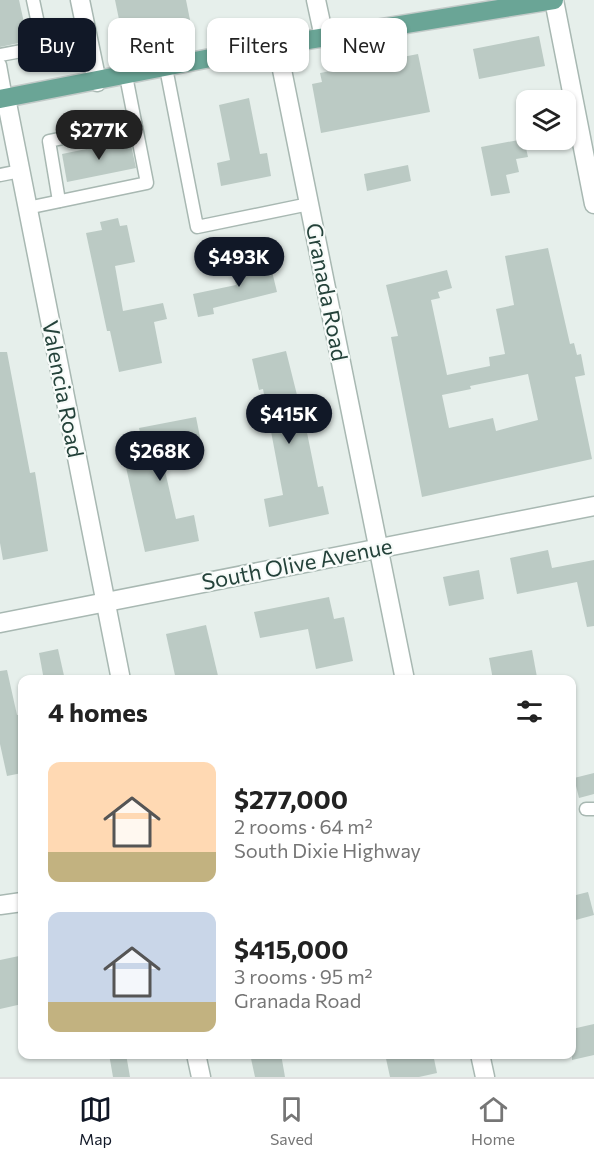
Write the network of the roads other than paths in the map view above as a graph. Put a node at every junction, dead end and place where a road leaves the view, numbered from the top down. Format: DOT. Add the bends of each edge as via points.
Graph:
graph roads {
  1 [pos="33,0"];
  2 [pos="80,0"];
  3 [pos="316,0"];
  4 [pos="554,0"];
  5 [pos="321,23"];
  6 [pos="407,24"];
  7 [pos="0,55"];
  8 [pos="0,65"];
  9 [pos="146,72"];
  10 [pos="167,72"];
  11 [pos="282,72"];
  12 [pos="126,76"];
  13 [pos="97,82"];
  14 [pos="3,99"];
  15 [pos="135,123"];
  16 [pos="20,171"];
  17 [pos="0,175"];
  18 [pos="59,201"];
  19 [pos="309,204"];
  20 [pos="594,204"];
  21 [pos="27,208"];
  22 [pos="594,506"];
  23 [pos="378,548"];
  24 [pos="105,602"];
  25 [pos="0,623"];
  26 [pos="120,675"];
  27 [pos="404,675"];
  28 [pos="18,903"];
  29 [pos="0,905"];
  30 [pos="197,1059"];
  31 [pos="481,1059"];
  32 [pos="201,1077"];
  33 [pos="485,1077"];
  1 -- 7 [label="lane" via="43,47"];
  2 -- 13 [label="street"];
  3 -- 5 [label="street"];
  4 -- 6 [label="main road"];
  4 -- 20 [label="street"];
  8 -- 14 [label="lane"];
  9 -- 12 [label="main road"];
  10 -- 19 [label="lane" via="197,227"];
  11 -- 19 [label="street, Granada Road"];
  12 -- 13 [label="main road"];
  12 -- 15 [label="lane"];
  13 -- 14 [label="main road"];
  14 -- 16 [label="street, Valencia Road"];
  15 -- 18 [label="lane" via="49,141"];
  15 -- 18 [label="lane" via="147,183"];
  16 -- 17 [label="lane"];
  16 -- 21 [label="street, Valencia Road"];
  18 -- 21 [label="lane"];
  19 -- 23 [label="street, Granada Road"];
  21 -- 24 [label="street, Valencia Road"];
  22 -- 23 [label="street, South Olive Avenue"];
  23 -- 24 [label="street, South Olive Avenue"];
  23 -- 27 [label="street, Granada Road"];
  24 -- 25 [label="street, South Olive Avenue"];
  24 -- 26 [label="street, Valencia Road"];
  28 -- 29 [label="street"];
  30 -- 32 [label="street"];
  31 -- 33 [label="street"];
}
